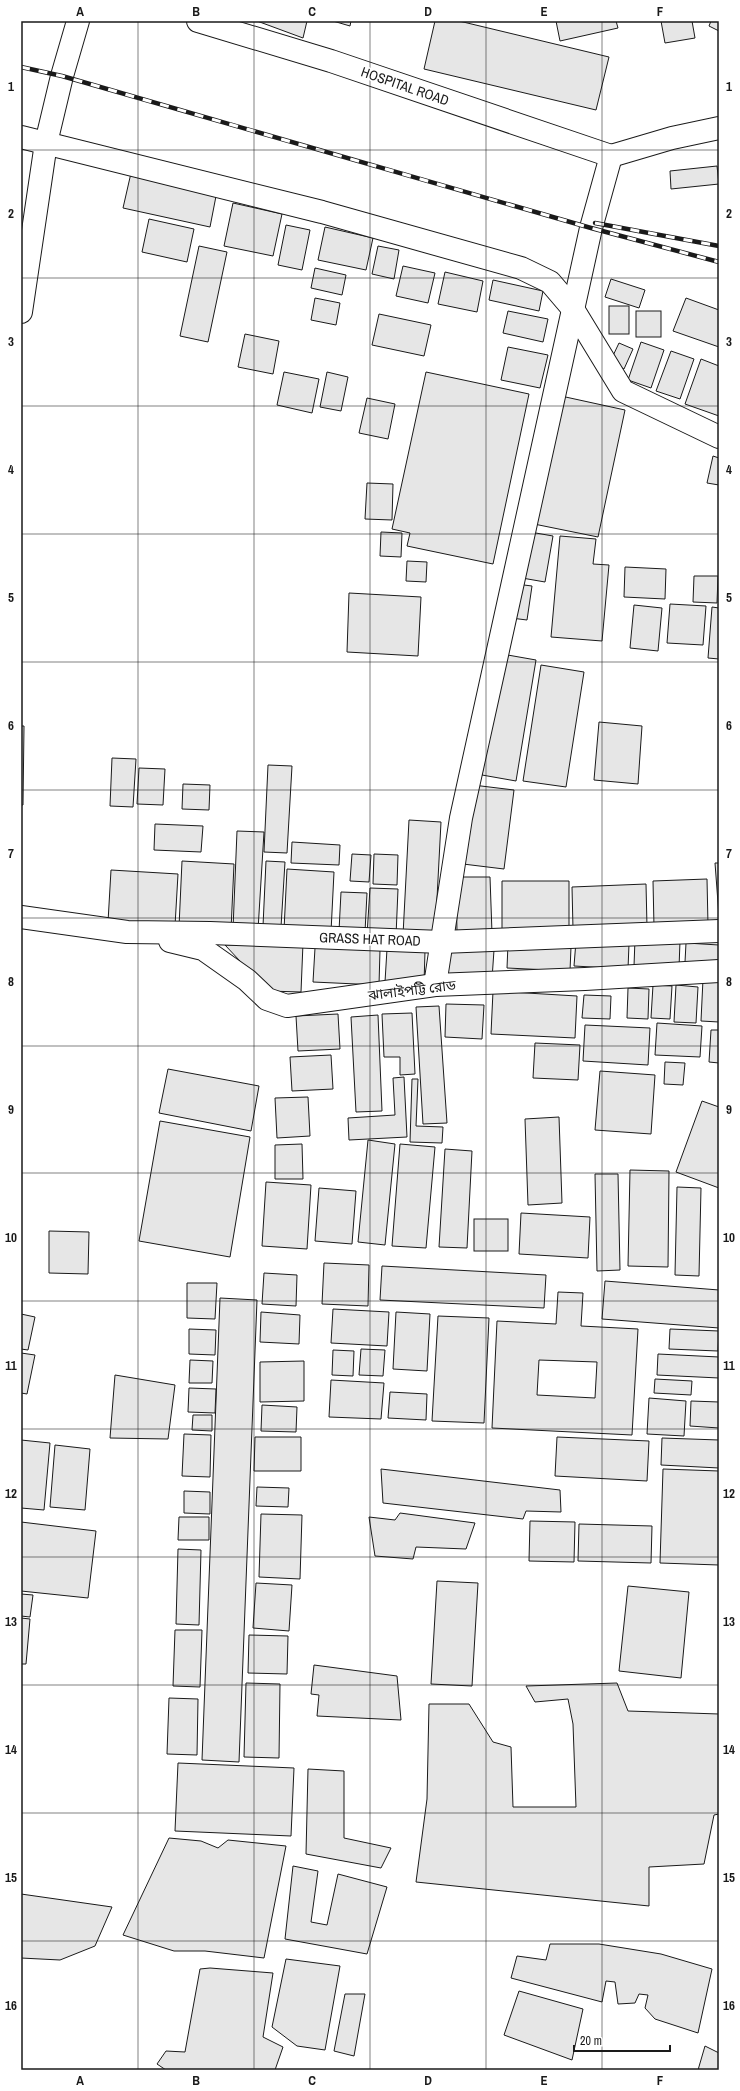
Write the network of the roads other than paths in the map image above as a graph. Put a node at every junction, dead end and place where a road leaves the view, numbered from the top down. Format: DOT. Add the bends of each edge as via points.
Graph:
graph roads {
  1 [pos="78,21"];
  2 [pos="198,21"];
  3 [pos="719,128"];
  4 [pos="21,137"];
  5 [pos="46,143"];
  6 [pos="611,156"];
  7 [pos="574,309"];
  8 [pos="21,312"];
  9 [pos="719,437"];
  10 [pos="21,917"];
  11 [pos="719,931"];
  12 [pos="127,932"];
  13 [pos="442,942"];
  14 [pos="719,971"];
  15 [pos="434,985"];
  1 -- 5 [label="street"];
  2 -- 6 [label="street, HOSPITAL ROAD" via="331,61"];
  3 -- 6 [label="street" via="672,138"];
  4 -- 5 [label="street"];
  5 -- 7 [label="street" via="322,212 521,268 550,282"];
  5 -- 8 [label="street"];
  6 -- 7 [label="street" via="591,228"];
  7 -- 9 [label="street" via="623,391"];
  7 -- 13 [label="street" via="461,818"];
  10 -- 12 [label="street, GRASS HAT ROAD"];
  11 -- 13 [label="street, GRASS HAT ROAD"];
  12 -- 13 [label="street, GRASS HAT ROAD"];
  12 -- 15 [label="street, ঝালাইপট্টি রোড" via="203,949 247,980 266,999 287,1006"];
  13 -- 15 [label="street"];
  14 -- 15 [label="street, ঝালাইপট্টি রোড"];
}
